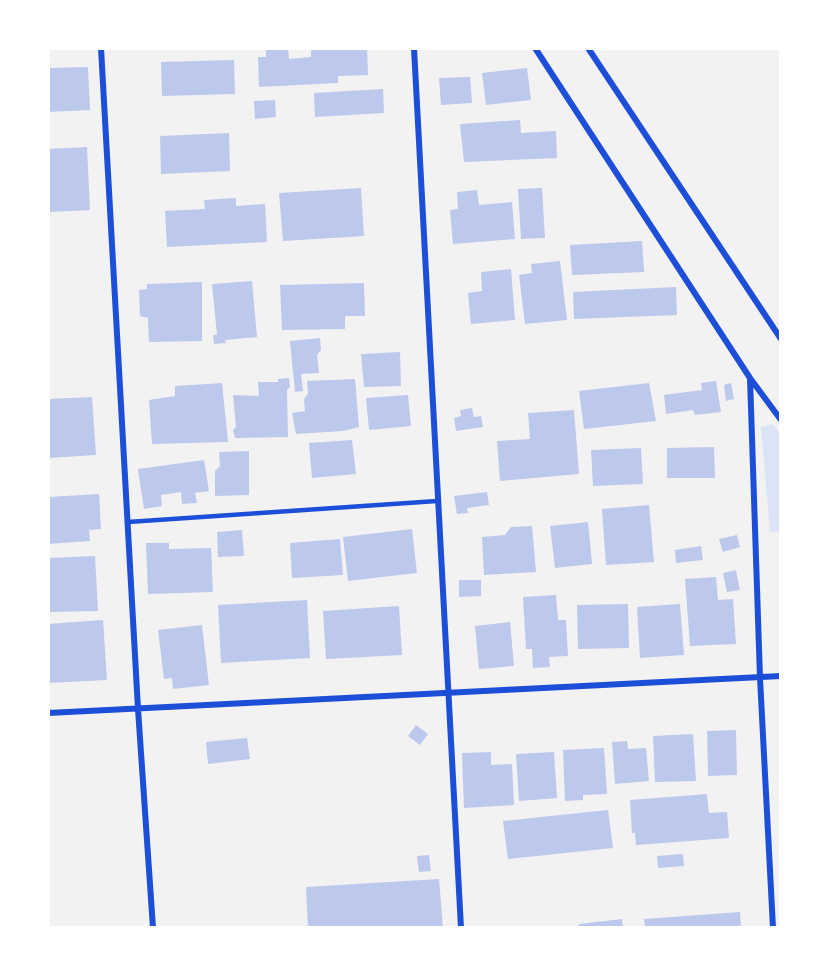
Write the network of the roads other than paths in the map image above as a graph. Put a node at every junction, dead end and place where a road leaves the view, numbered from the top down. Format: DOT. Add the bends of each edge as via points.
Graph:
graph roads {
  1 [pos="101,48"];
  2 [pos="414,48"];
  3 [pos="535,48"];
  4 [pos="588,48"];
  5 [pos="781,339"];
  6 [pos="750,378"];
  7 [pos="781,420"];
  8 [pos="437,501"];
  9 [pos="128,522"];
  10 [pos="781,676"];
  11 [pos="760,678"];
  12 [pos="447,693"];
  13 [pos="138,709"];
  14 [pos="48,713"];
  15 [pos="153,928"];
  16 [pos="461,928"];
  17 [pos="773,928"];
  1 -- 9 [label="street"];
  2 -- 8 [label="street"];
  3 -- 6 [label="street"];
  4 -- 5 [label="street"];
  6 -- 7 [label="street"];
  6 -- 11 [label="street"];
  8 -- 9 [label="lane"];
  8 -- 12 [label="street"];
  9 -- 13 [label="street"];
  10 -- 11 [label="street"];
  11 -- 12 [label="street"];
  11 -- 17 [label="street"];
  12 -- 13 [label="street"];
  12 -- 16 [label="street"];
  13 -- 14 [label="street"];
  13 -- 15 [label="street"];
}
